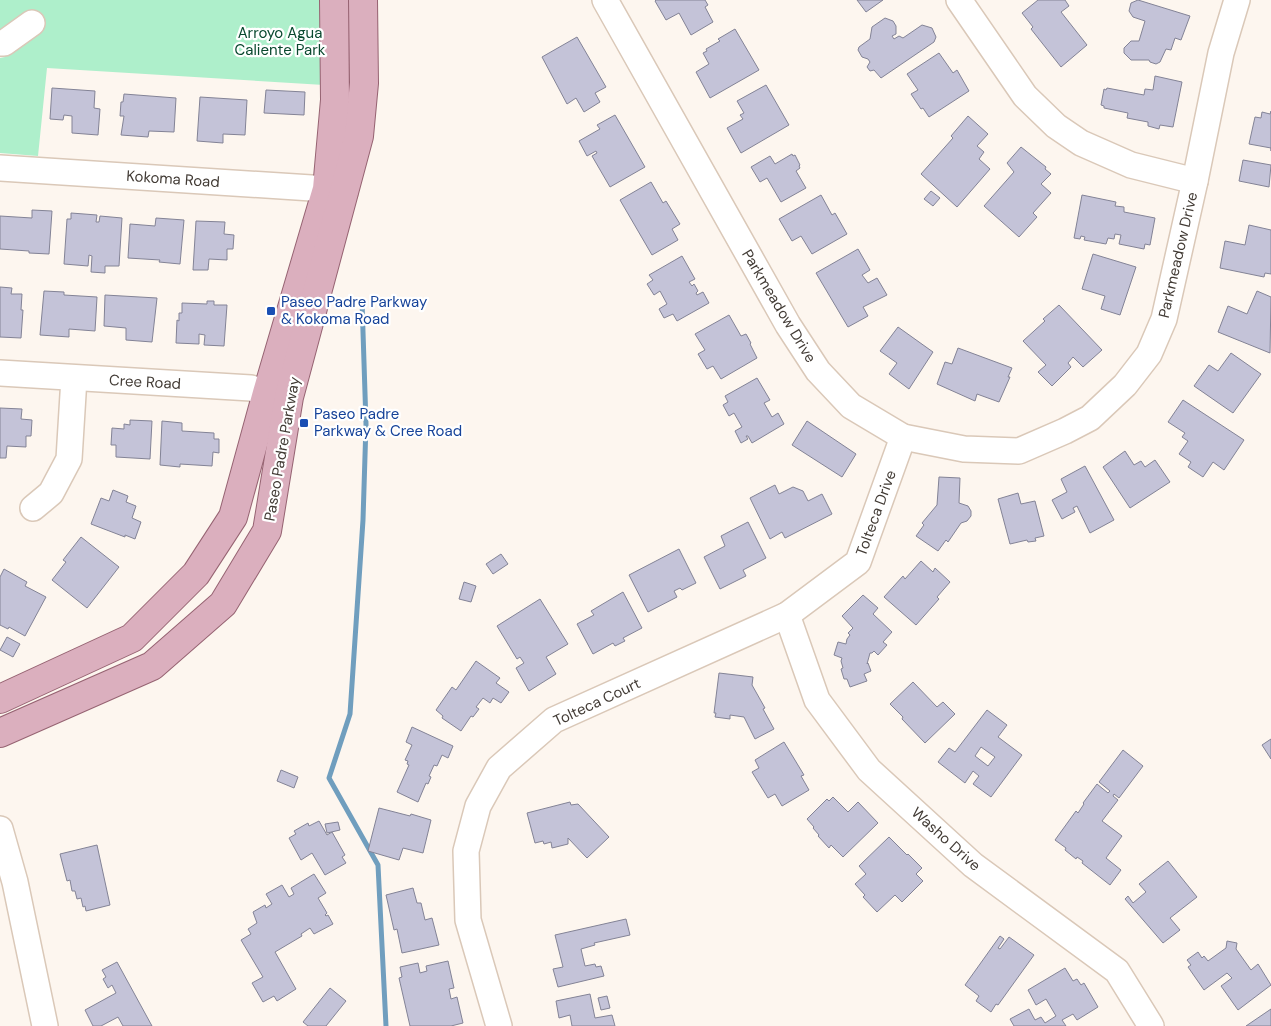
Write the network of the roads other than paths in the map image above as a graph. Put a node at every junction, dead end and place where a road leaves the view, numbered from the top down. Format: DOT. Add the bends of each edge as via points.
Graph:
graph roads {
  1 [pos="334,0"];
  2 [pos="363,0"];
  3 [pos="605,0"];
  4 [pos="959,0"];
  5 [pos="1237,0"];
  6 [pos="32,23"];
  7 [pos="0,43"];
  8 [pos="0,168"];
  9 [pos="1195,181"];
  10 [pos="336,190"];
  11 [pos="0,373"];
  12 [pos="74,378"];
  13 [pos="278,395"];
  14 [pos="903,436"];
  15 [pos="33,508"];
  16 [pos="787,615"];
  17 [pos="0,699"];
  18 [pos="0,733"];
  19 [pos="0,829"];
  20 [pos="45,1026"];
  21 [pos="499,1026"];
  22 [pos="1151,1026"];
  1 -- 10 [label="main road, Paseo Padre Parkway"];
  2 -- 10 [label="main road, Paseo Padre Parkway" via="364,83 359,136"];
  3 -- 14 [label="street, Parkmeadow Drive" via="788,325 818,371 851,406"];
  4 -- 9 [label="street" via="1025,96 1056,126 1081,143 1131,165"];
  5 -- 9 [label="street, Parkmeadow Drive" via="1221,53"];
  6 -- 7 [label="street"];
  8 -- 10 [label="street, Kokoma Road"];
  9 -- 14 [label="street, Parkmeadow Drive" via="1164,319 1149,354 1125,385 1090,418 1018,451 964,449"];
  10 -- 13 [label="main road, Paseo Padre Parkway"];
  11 -- 12 [label="street, Cree Road"];
  12 -- 13 [label="street, Cree Road" via="251,388"];
  12 -- 15 [label="street" via="69,459 51,493"];
  13 -- 17 [label="main road, Paseo Padre Parkway" via="233,517 196,574 132,638"];
  13 -- 18 [label="main road, Paseo Padre Parkway" via="267,531 223,604 152,666"];
  14 -- 16 [label="street, Tolteca Drive" via="858,562"];
  16 -- 21 [label="street, Tolteca Court" via="554,720 499,768 478,806 466,851 468,920"];
  16 -- 22 [label="street, Washo Drive" via="817,700 869,770 973,865 1117,971"];
  19 -- 20 [label="street" via="15,882"];
}
